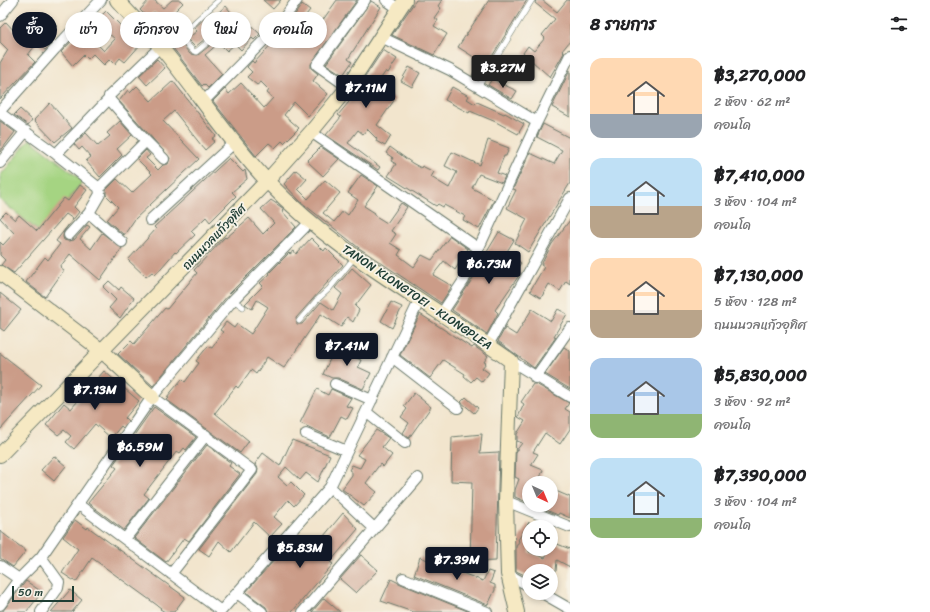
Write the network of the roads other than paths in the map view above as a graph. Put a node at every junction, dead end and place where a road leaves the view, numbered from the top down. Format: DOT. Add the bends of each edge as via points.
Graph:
graph roads {
  1 [pos="13,0"];
  2 [pos="101,0"];
  3 [pos="117,0"];
  4 [pos="219,0"];
  5 [pos="297,0"];
  6 [pos="365,0"];
  7 [pos="386,0"];
  8 [pos="532,0"];
  9 [pos="402,5"];
  10 [pos="0,16"];
  11 [pos="193,23"];
  12 [pos="381,37"];
  13 [pos="190,48"];
  14 [pos="201,48"];
  15 [pos="162,49"];
  16 [pos="570,55"];
  17 [pos="348,87"];
  18 [pos="478,87"];
  19 [pos="111,95"];
  20 [pos="203,102"];
  21 [pos="0,112"];
  22 [pos="537,122"];
  23 [pos="26,131"];
  24 [pos="311,132"];
  25 [pos="146,141"];
  26 [pos="235,142"];
  27 [pos="56,154"];
  28 [pos="164,159"];
  29 [pos="0,163"];
  30 [pos="268,182"];
  31 [pos="99,188"];
  32 [pos="570,198"];
  33 [pos="89,213"];
  34 [pos="150,220"];
  35 [pos="311,221"];
  36 [pos="69,235"];
  37 [pos="122,242"];
  38 [pos="478,248"];
  39 [pos="355,257"];
  40 [pos="0,273"];
  41 [pos="420,299"];
  42 [pos="233,300"];
  43 [pos="243,308"];
  44 [pos="442,313"];
  45 [pos="298,321"];
  46 [pos="570,328"];
  47 [pos="488,345"];
  48 [pos="102,351"];
  49 [pos="392,357"];
  50 [pos="510,361"];
  51 [pos="535,378"];
  52 [pos="335,384"];
  53 [pos="152,397"];
  54 [pos="570,397"];
  55 [pos="372,400"];
  56 [pos="458,408"];
  57 [pos="366,412"];
  58 [pos="306,434"];
  59 [pos="206,435"];
  60 [pos="405,443"];
  61 [pos="347,451"];
  62 [pos="0,455"];
  63 [pos="418,478"];
  64 [pos="330,487"];
  65 [pos="506,501"];
  66 [pos="79,505"];
  67 [pos="570,527"];
  68 [pos="374,528"];
  69 [pos="125,539"];
  70 [pos="41,557"];
  71 [pos="0,566"];
  72 [pos="171,574"];
  73 [pos="508,574"];
  74 [pos="403,578"];
  75 [pos="19,579"];
  76 [pos="522,582"];
  77 [pos="237,593"];
  78 [pos="554,600"];
  79 [pos="0,605"];
  80 [pos="570,609"];
  81 [pos="41,612"];
  82 [pos="262,612"];
  83 [pos="303,612"];
  84 [pos="487,612"];
  85 [pos="517,612"];
  1 -- 10 [label="street"];
  2 -- 21 [label="street"];
  3 -- 15 [label="street, TANON KLONGTOEI - KLONGPLEA"];
  4 -- 11 [label="lane"];
  5 -- 20 [label="street" via="280,25"];
  6 -- 17 [label="street" via="317,65"];
  7 -- 9 [label="street"];
  8 -- 18 [label="lane"];
  9 -- 12 [label="street, ถนนนวลแก้วอุทิศ"];
  12 -- 17 [label="street, ถนนนวลแก้วอุทิศ"];
  12 -- 18 [label="street" via="450,70"];
  13 -- 14 [label="lane" via="196,52"];
  15 -- 19 [label="street"];
  15 -- 20 [label="street, TANON KLONGTOEI - KLONGPLEA"];
  16 -- 22 [label="street"];
  17 -- 24 [label="street, ถนนนวลแก้วอุทิศ"];
  18 -- 22 [label="street"];
  19 -- 25 [label="street"];
  19 -- 27 [label="street"];
  20 -- 26 [label="street, TANON KLONGTOEI - KLONGPLEA"];
  21 -- 23 [label="street"];
  22 -- 38 [label="street"];
  23 -- 27 [label="street"];
  23 -- 29 [label="street"];
  24 -- 30 [label="street, ถนนนวลแก้วอุทิศ"];
  24 -- 38 [label="street"];
  25 -- 28 [label="street"];
  25 -- 31 [label="street"];
  26 -- 30 [label="street, TANON KLONGTOEI - KLONGPLEA"];
  26 -- 34 [label="street"];
  27 -- 31 [label="street"];
  30 -- 35 [label="street, TANON KLONGTOEI - KLONGPLEA"];
  30 -- 48 [label="street, ถนนนวลแก้วอุทิศ"];
  31 -- 33 [label="street" via="100,194"];
  32 -- 47 [label="street"];
  33 -- 36 [label="street"];
  33 -- 37 [label="street"];
  35 -- 39 [label="street, TANON KLONGTOEI - KLONGPLEA"];
  35 -- 42 [label="street"];
  38 -- 44 [label="street" via="464,280"];
  39 -- 41 [label="street, TANON KLONGTOEI - KLONGPLEA"];
  39 -- 45 [label="lane"];
  40 -- 48 [label="street"];
  41 -- 44 [label="street, TANON KLONGTOEI - KLONGPLEA"];
  41 -- 49 [label="street"];
  42 -- 43 [label="lane"];
  42 -- 53 [label="street"];
  44 -- 47 [label="street, TANON KLONGTOEI - KLONGPLEA"];
  46 -- 51 [label="street"];
  47 -- 50 [label="street, TANON KLONGTOEI - KLONGPLEA"];
  48 -- 53 [label="street"];
  48 -- 62 [label="street, ถนนนวลแก้วอุทิศ"];
  49 -- 55 [label="street"];
  49 -- 56 [label="street"];
  50 -- 51 [label="street"];
  50 -- 65 [label="street"];
  51 -- 54 [label="street"];
  52 -- 55 [label="street"];
  53 -- 59 [label="street"];
  53 -- 66 [label="street"];
  55 -- 57 [label="street"];
  57 -- 60 [label="street"];
  57 -- 61 [label="street"];
  58 -- 61 [label="street"];
  59 -- 69 [label="street"];
  59 -- 72 [label="street" via="252,470"];
  61 -- 64 [label="street"];
  63 -- 68 [label="street"];
  64 -- 68 [label="street"];
  64 -- 77 [label="street"];
  65 -- 67 [label="street"];
  65 -- 73 [label="street"];
  66 -- 69 [label="street"];
  66 -- 70 [label="street"];
  68 -- 83 [label="street"];
  69 -- 72 [label="street"];
  70 -- 75 [label="street"];
  70 -- 81 [label="street" via="59,582 58,588"];
  71 -- 75 [label="street"];
  72 -- 77 [label="street" via="221,611"];
  73 -- 76 [label="street"];
  73 -- 85 [label="street"];
  74 -- 84 [label="street"];
  75 -- 79 [label="street"];
  77 -- 82 [label="street"];
  78 -- 80 [label="street"];
}
